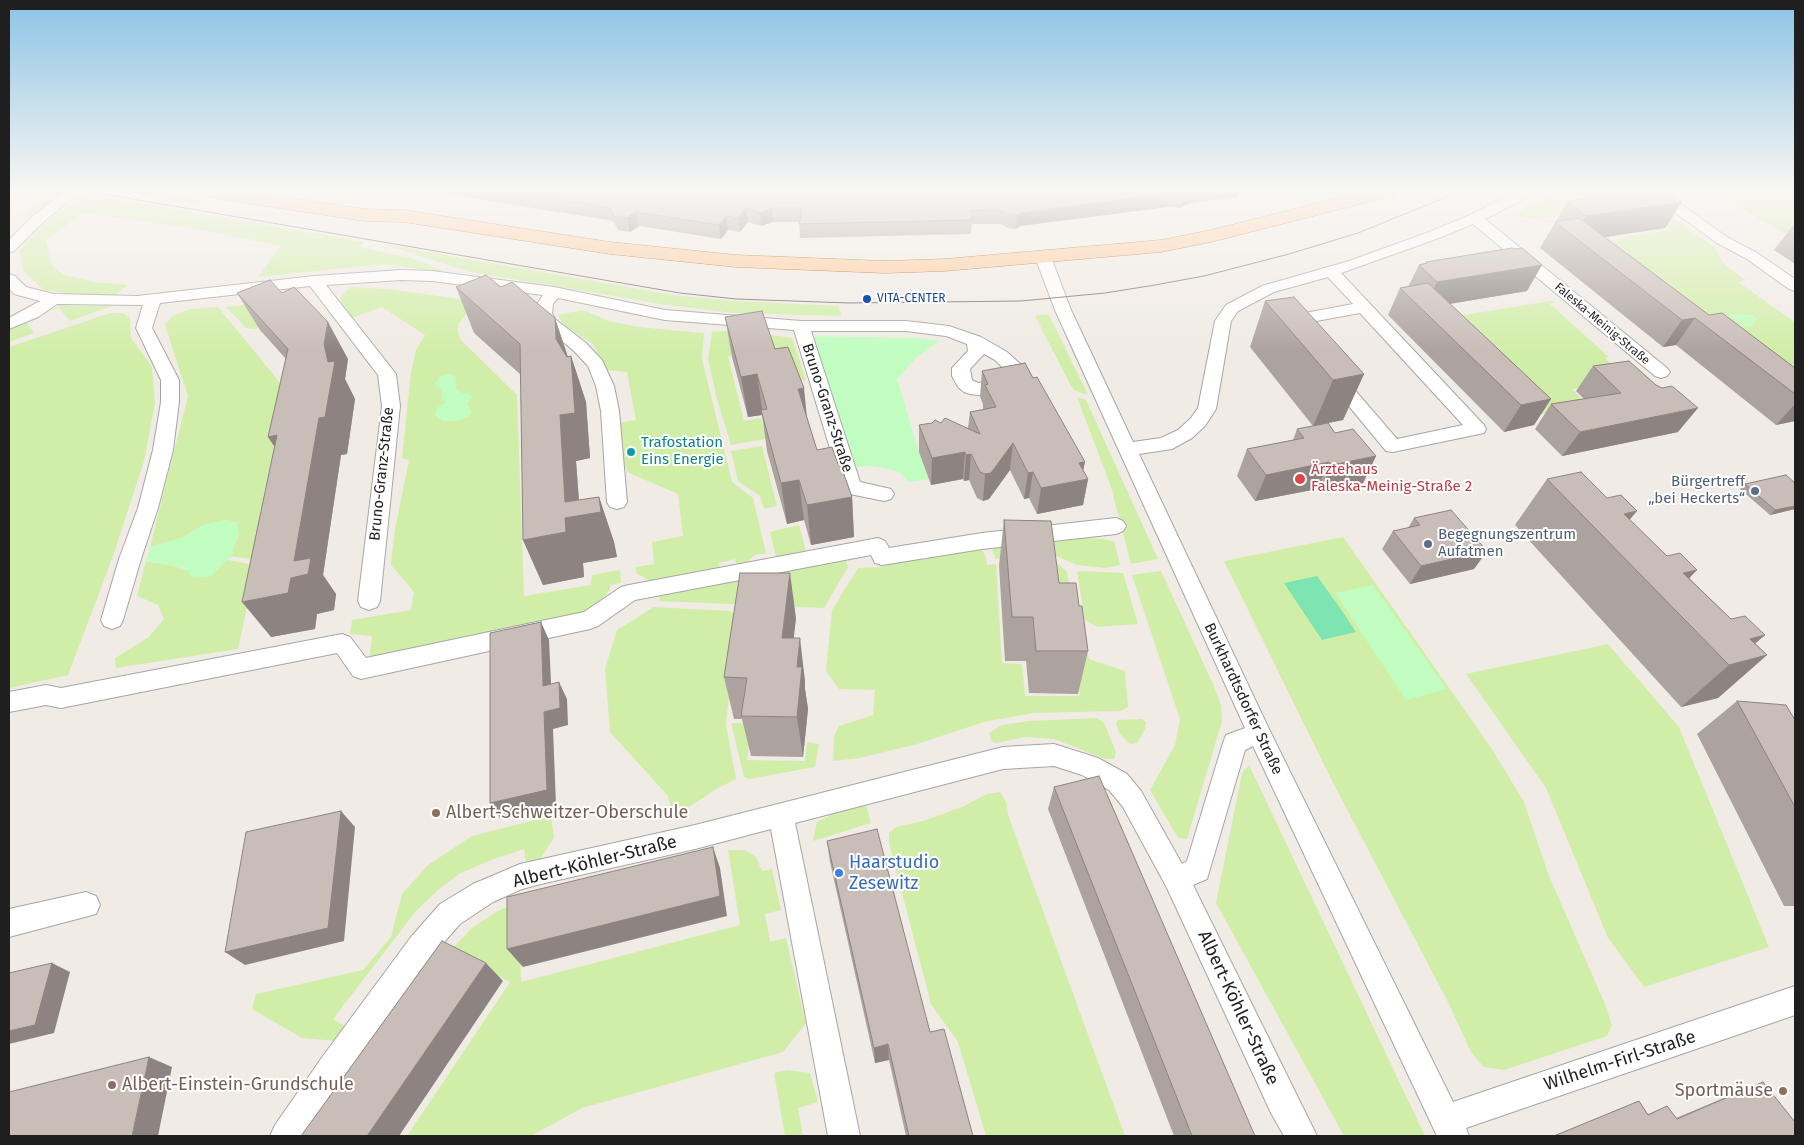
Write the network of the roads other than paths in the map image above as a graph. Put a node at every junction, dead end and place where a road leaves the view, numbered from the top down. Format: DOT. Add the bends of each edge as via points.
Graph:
graph roads {
  1 [pos="499,244"];
  2 [pos="1238,244"];
  3 [pos="1406,244"];
  4 [pos="1507,244"];
  5 [pos="1730,244"];
  6 [pos="1046,265"];
  7 [pos="1331,270"];
  8 [pos="9,279"];
  9 [pos="314,281"];
  10 [pos="1795,286"];
  11 [pos="554,292"];
  12 [pos="54,299"];
  13 [pos="153,300"];
  14 [pos="1365,307"];
  15 [pos="9,324"];
  16 [pos="801,326"];
  17 [pos="1301,338"];
  18 [pos="975,341"];
  19 [pos="1326,368"];
  20 [pos="1661,372"];
  21 [pos="1127,449"];
  22 [pos="884,494"];
  23 [pos="617,502"];
  24 [pos="1116,526"];
  25 [pos="369,601"];
  26 [pos="112,620"];
  27 [pos="9,702"];
  28 [pos="1259,733"];
  29 [pos="781,816"];
  30 [pos="1176,879"];
  31 [pos="86,905"];
  32 [pos="9,923"];
  33 [pos="1795,1001"];
  34 [pos="1448,1128"];
  35 [pos="286,1136"];
  36 [pos="844,1136"];
  37 [pos="1301,1136"];
  1 -- 6 [label="main road" via="690,270 778,276 920,280 1000,278"];
  2 -- 6 [label="main road" via="1195,255"];
  3 -- 7 [label="street"];
  4 -- 20 [label="street, Faleska-Meinig-Straße"];
  5 -- 10 [label="street"];
  6 -- 21 [label="street, Burkhardtsdorfer Straße" via="1063,310"];
  7 -- 14 [label="street"];
  7 -- 21 [label="street" via="1268,289 1232,308 1223,321 1207,409 1198,422 1185,434 1165,444"];
  8 -- 12 [label="street, Bruno-Granz-Straße" via="20,291"];
  9 -- 11 [label="street, Bruno-Granz-Straße" via="432,276"];
  9 -- 13 [label="street, Bruno-Granz-Straße"];
  9 -- 25 [label="street, Bruno-Granz-Straße" via="387,374 391,406"];
  11 -- 16 [label="street, Bruno-Granz-Straße" via="665,315"];
  11 -- 23 [label="street" via="545,304 548,322 596,364 605,386"];
  12 -- 13 [label="street, Bruno-Granz-Straße" via="89,302"];
  12 -- 15 [label="street"];
  13 -- 26 [label="street" via="144,328 170,380 170,402 163,450 148,508"];
  14 -- 17 [label="street" via="1291,322 1290,326"];
  14 -- 19 [label="street" via="1477,429 1393,446"];
  16 -- 18 [label="street, Bruno-Granz-Straße" via="906,326 949,331"];
  16 -- 22 [label="street, Bruno-Granz-Straße" via="852,488"];
  21 -- 28 [label="street, Burkhardtsdorfer Straße"];
  24 -- 27 [label="street" via="982,540 882,557 878,546 747,570 629,593 590,620 361,669 342,643 61,698 46,695"];
  28 -- 30 [label="street" via="1235,743 1198,870"];
  28 -- 34 [label="street, Burkhardtsdorfer Straße"];
  29 -- 30 [label="street, Albert-Köhler-Straße" via="1003,758 1054,755 1090,766 1118,782 1139,812"];
  29 -- 35 [label="street, Albert-Köhler-Straße" via="520,877 483,893 450,914 421,947"];
  29 -- 36 [label="street"];
  30 -- 37 [label="street, Albert-Köhler-Straße"];
  31 -- 32 [label="street"];
  33 -- 34 [label="street, Wilhelm-Firl-Straße"];
}
